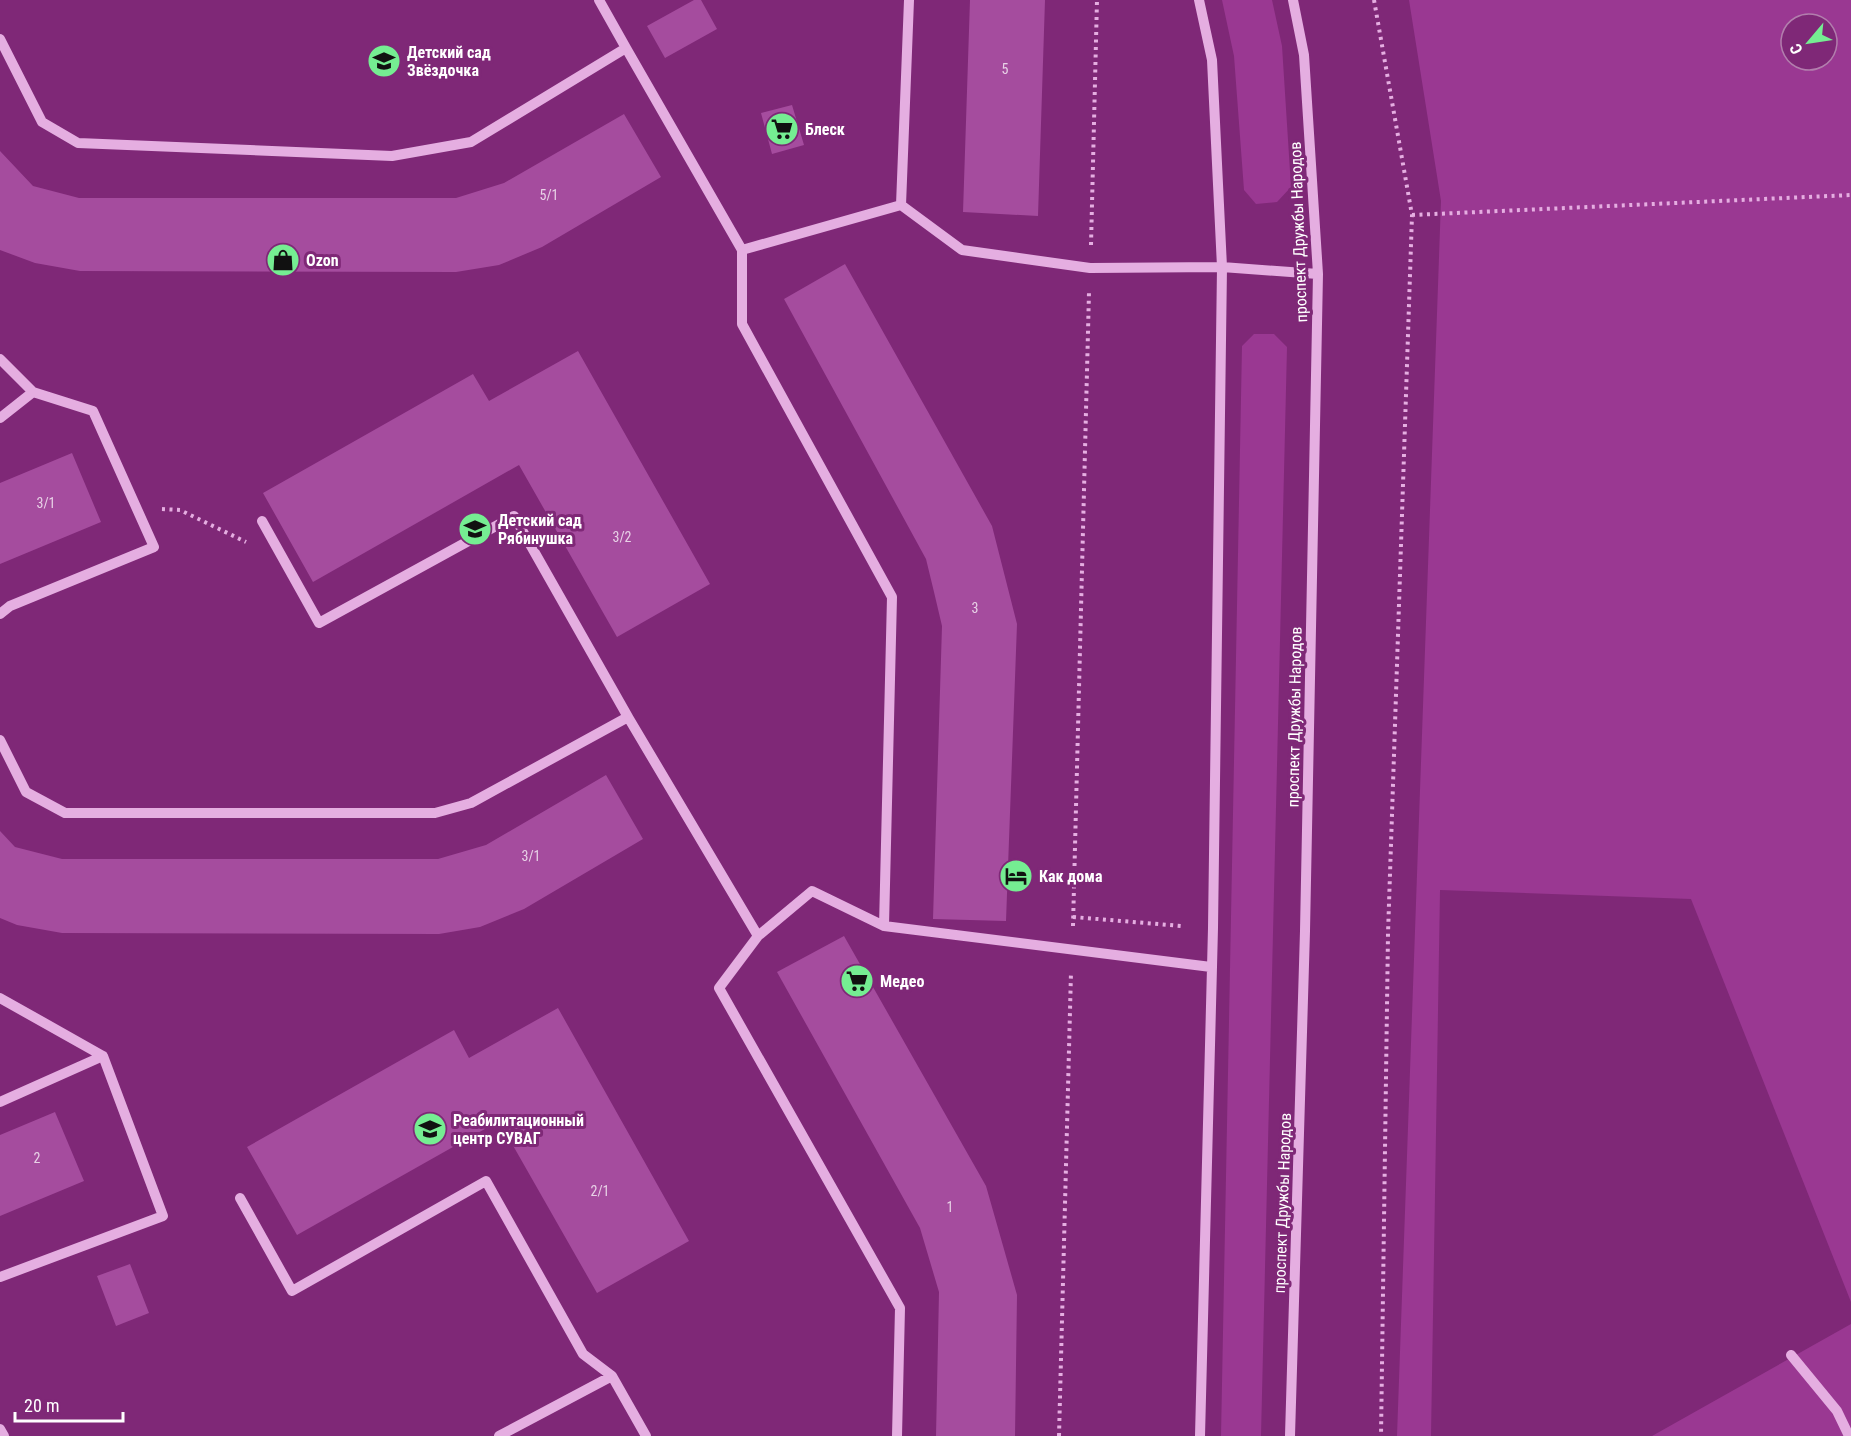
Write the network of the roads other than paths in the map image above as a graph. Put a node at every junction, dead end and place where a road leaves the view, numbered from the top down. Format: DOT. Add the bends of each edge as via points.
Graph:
graph roads {
  1 [pos="599,0"];
  2 [pos="909,0"];
  3 [pos="1199,0"];
  4 [pos="1293,0"];
  5 [pos="0,39"];
  6 [pos="626,48"];
  7 [pos="901,205"];
  8 [pos="742,250"];
  9 [pos="1222,267"];
  10 [pos="1318,274"];
  11 [pos="0,359"];
  12 [pos="33,392"];
  13 [pos="0,418"];
  14 [pos="262,521"];
  15 [pos="0,614"];
  16 [pos="628,717"];
  17 [pos="0,740"];
  18 [pos="884,926"];
  19 [pos="758,936"];
  20 [pos="1211,967"];
  21 [pos="0,998"];
  22 [pos="103,1056"];
  23 [pos="0,1102"];
  24 [pos="240,1198"];
  25 [pos="0,1277"];
  26 [pos="1791,1355"];
  27 [pos="612,1376"];
  28 [pos="0,1429"];
  29 [pos="4,1436"];
  30 [pos="499,1436"];
  31 [pos="646,1436"];
  32 [pos="897,1436"];
  33 [pos="1200,1436"];
  34 [pos="1290,1436"];
  35 [pos="1849,1436"];
  1 -- 6 [label="street"];
  2 -- 7 [label="street"];
  3 -- 9 [label="street" via="1212,60"];
  4 -- 10 [label="street, проспект Дружбы Народов" via="1304,55"];
  5 -- 6 [label="street" via="42,122 78,143 392,156 471,142"];
  6 -- 8 [label="street"];
  7 -- 8 [label="street"];
  7 -- 9 [label="street" via="962,250 1090,268"];
  8 -- 18 [label="street" via="742,324 892,597"];
  9 -- 10 [label="street"];
  9 -- 20 [label="street"];
  10 -- 34 [label="street, проспект Дружбы Народов"];
  11 -- 12 [label="street"];
  12 -- 13 [label="street"];
  12 -- 15 [label="street" via="93,411 154,547 10,606"];
  14 -- 16 [label="street" via="319,622 514,516"];
  16 -- 17 [label="street" via="471,803 435,813 65,813 26,792"];
  16 -- 19 [label="street"];
  18 -- 19 [label="street" via="812,891"];
  18 -- 20 [label="street"];
  19 -- 32 [label="street" via="719,988 900,1308"];
  20 -- 33 [label="street"];
  21 -- 22 [label="street"];
  22 -- 23 [label="street"];
  22 -- 25 [label="street" via="163,1216"];
  24 -- 27 [label="street" via="292,1291 486,1181 584,1354"];
  26 -- 35 [label="street" via="1837,1411"];
  27 -- 30 [label="street"];
  27 -- 31 [label="street"];
  28 -- 29 [label="street"];
}
